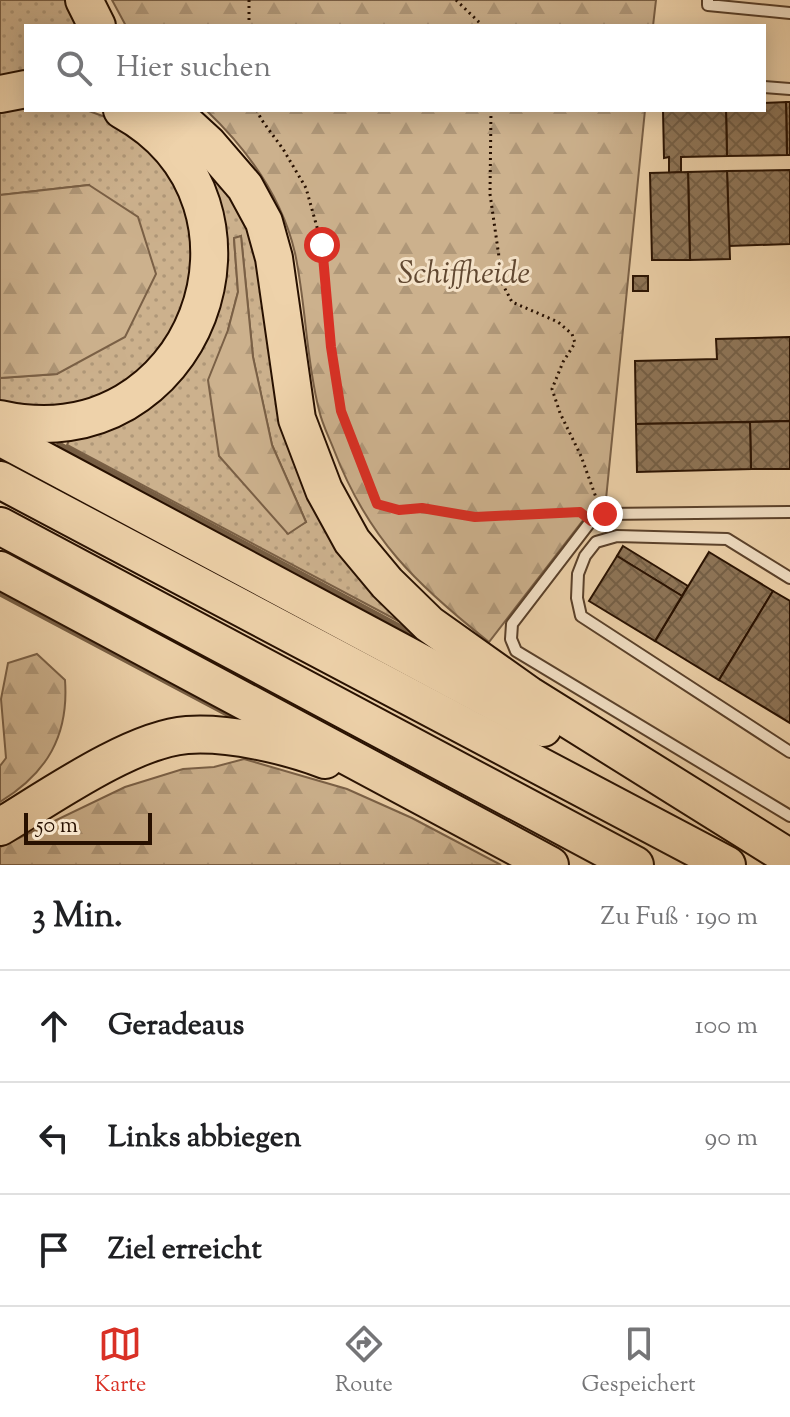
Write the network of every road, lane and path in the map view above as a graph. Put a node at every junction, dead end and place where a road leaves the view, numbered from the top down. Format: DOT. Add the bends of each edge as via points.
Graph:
graph roads {
  1 [pos="84,0"];
  2 [pos="249,0"];
  3 [pos="456,0"];
  4 [pos="708,0"];
  5 [pos="790,13"];
  6 [pos="96,24"];
  7 [pos="249,24"];
  8 [pos="481,24"];
  9 [pos="766,87"];
  10 [pos="24,89"];
  11 [pos="790,89"];
  12 [pos="0,94"];
  13 [pos="125,112"];
  14 [pos="173,112"];
  15 [pos="258,112"];
  16 [pos="491,112"];
  17 [pos="0,419"];
  18 [pos="0,437"];
  19 [pos="0,480"];
  20 [pos="790,512"];
  21 [pos="605,514"];
  22 [pos="591,521"];
  23 [pos="0,526"];
  24 [pos="0,570"];
  25 [pos="790,578"];
  26 [pos="790,752"];
  27 [pos="445,809"];
  28 [pos="790,816"];
  29 [pos="0,827"];
  30 [pos="741,828"];
  31 [pos="790,858"];
  32 [pos="550,865"];
  33 [pos="635,865"];
  34 [pos="727,865"];
  1 -- 6 [label="highway"];
  2 -- 7 [label="path"];
  3 -- 8 [label="path"];
  4 -- 5 [label="lane" via="708,5"];
  9 -- 11 [label="lane"];
  10 -- 12 [label="highway"];
  13 -- 17 [label="highway" via="176,157 196,194 209,253 200,313 170,365 124,404 68,424 28,426"];
  14 -- 30 [label="highway" via="245,187 264,222 297,419 324,490 352,541 429,624 529,695"];
  15 -- 22 [label="path" via="306,188 322,245 341,411 377,504 475,517 580,512"];
  16 -- 21 [label="path" via="490,194 503,285 512,302 572,334 575,343 552,389"];
  18 -- 30 [label="highway" via="517,715"];
  19 -- 34 [label="highway"];
  20 -- 21 [label="lane"];
  21 -- 22 [label="lane"];
  22 -- 28 [label="lane" via="512,624 516,651"];
  23 -- 33 [label="highway"];
  24 -- 27 [label="highway"];
  25 -- 26 [label="lane" via="727,539 617,536 596,542 585,556 577,598 581,616"];
  27 -- 29 [label="highway" via="298,750 185,735 119,758"];
  27 -- 32 [label="highway"];
  30 -- 31 [label="highway"];
}
